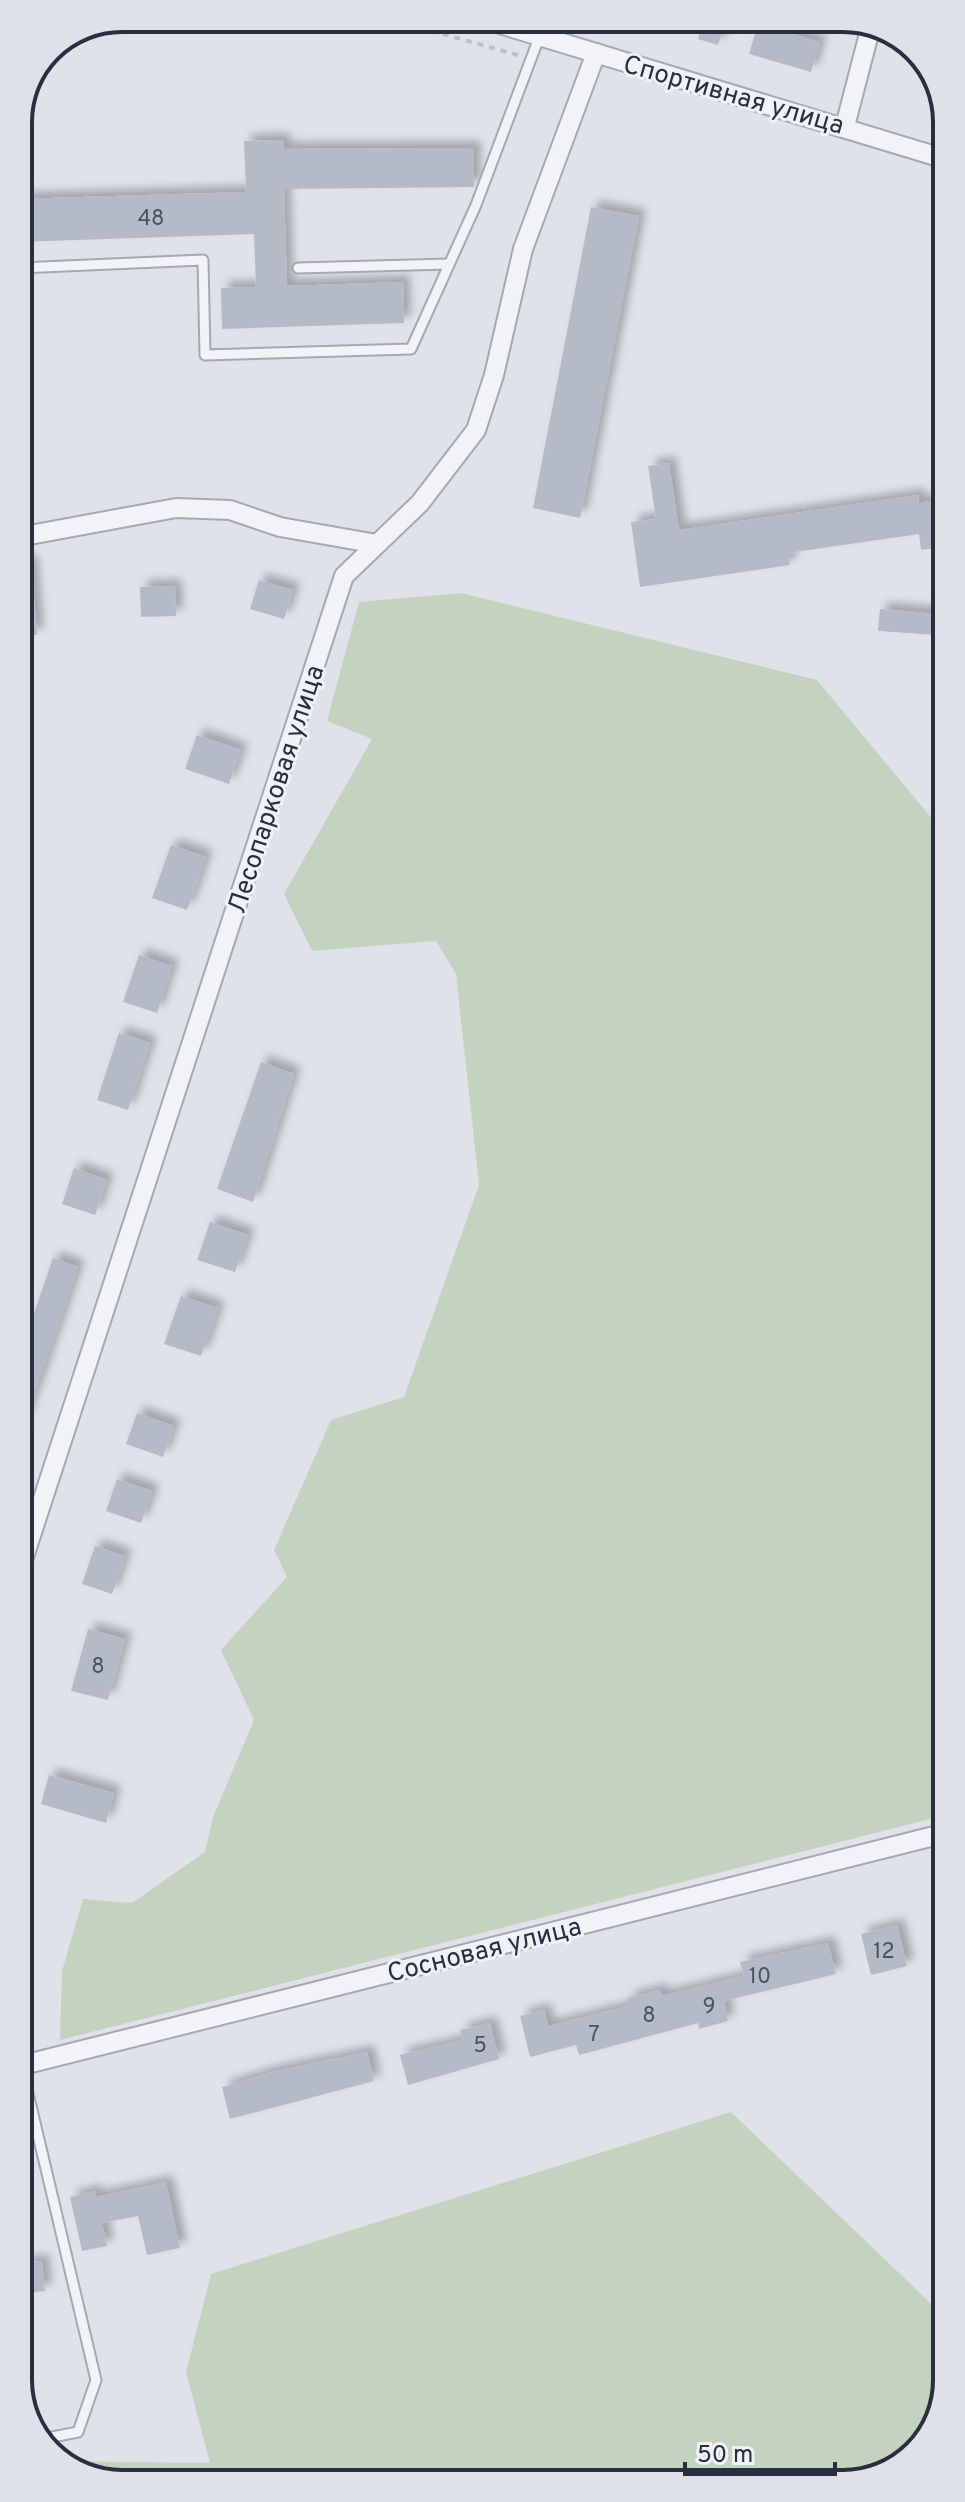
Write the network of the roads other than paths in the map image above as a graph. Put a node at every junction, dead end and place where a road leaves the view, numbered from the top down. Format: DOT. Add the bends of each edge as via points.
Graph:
graph roads {
  1 [pos="531,32"];
  2 [pos="540,35"];
  3 [pos="868,36"];
  4 [pos="596,53"];
  5 [pos="845,126"];
  6 [pos="933,155"];
  7 [pos="449,264"];
  8 [pos="32,267"];
  9 [pos="298,268"];
  10 [pos="32,535"];
  11 [pos="377,544"];
  12 [pos="32,1532"];
  13 [pos="933,1836"];
  14 [pos="32,2063"];
  15 [pos="32,2110"];
  16 [pos="52,2437"];
  1 -- 2 [label="street, Спортивная улица"];
  2 -- 4 [label="street, Спортивная улица"];
  2 -- 7 [label="lane"];
  3 -- 5 [label="street"];
  4 -- 5 [label="street, Спортивная улица"];
  4 -- 11 [label="street, Лесопарковая улица" via="523,249 476,430 420,503"];
  5 -- 6 [label="street, Спортивная улица"];
  7 -- 8 [label="lane" via="411,349 205,355 203,260"];
  7 -- 9 [label="lane"];
  10 -- 11 [label="street" via="176,508 230,510 280,527"];
  11 -- 12 [label="street, Лесопарковая улица" via="344,576"];
  13 -- 14 [label="street, Сосновая улица"];
  15 -- 16 [label="lane" via="96,2380 78,2432"];
}
